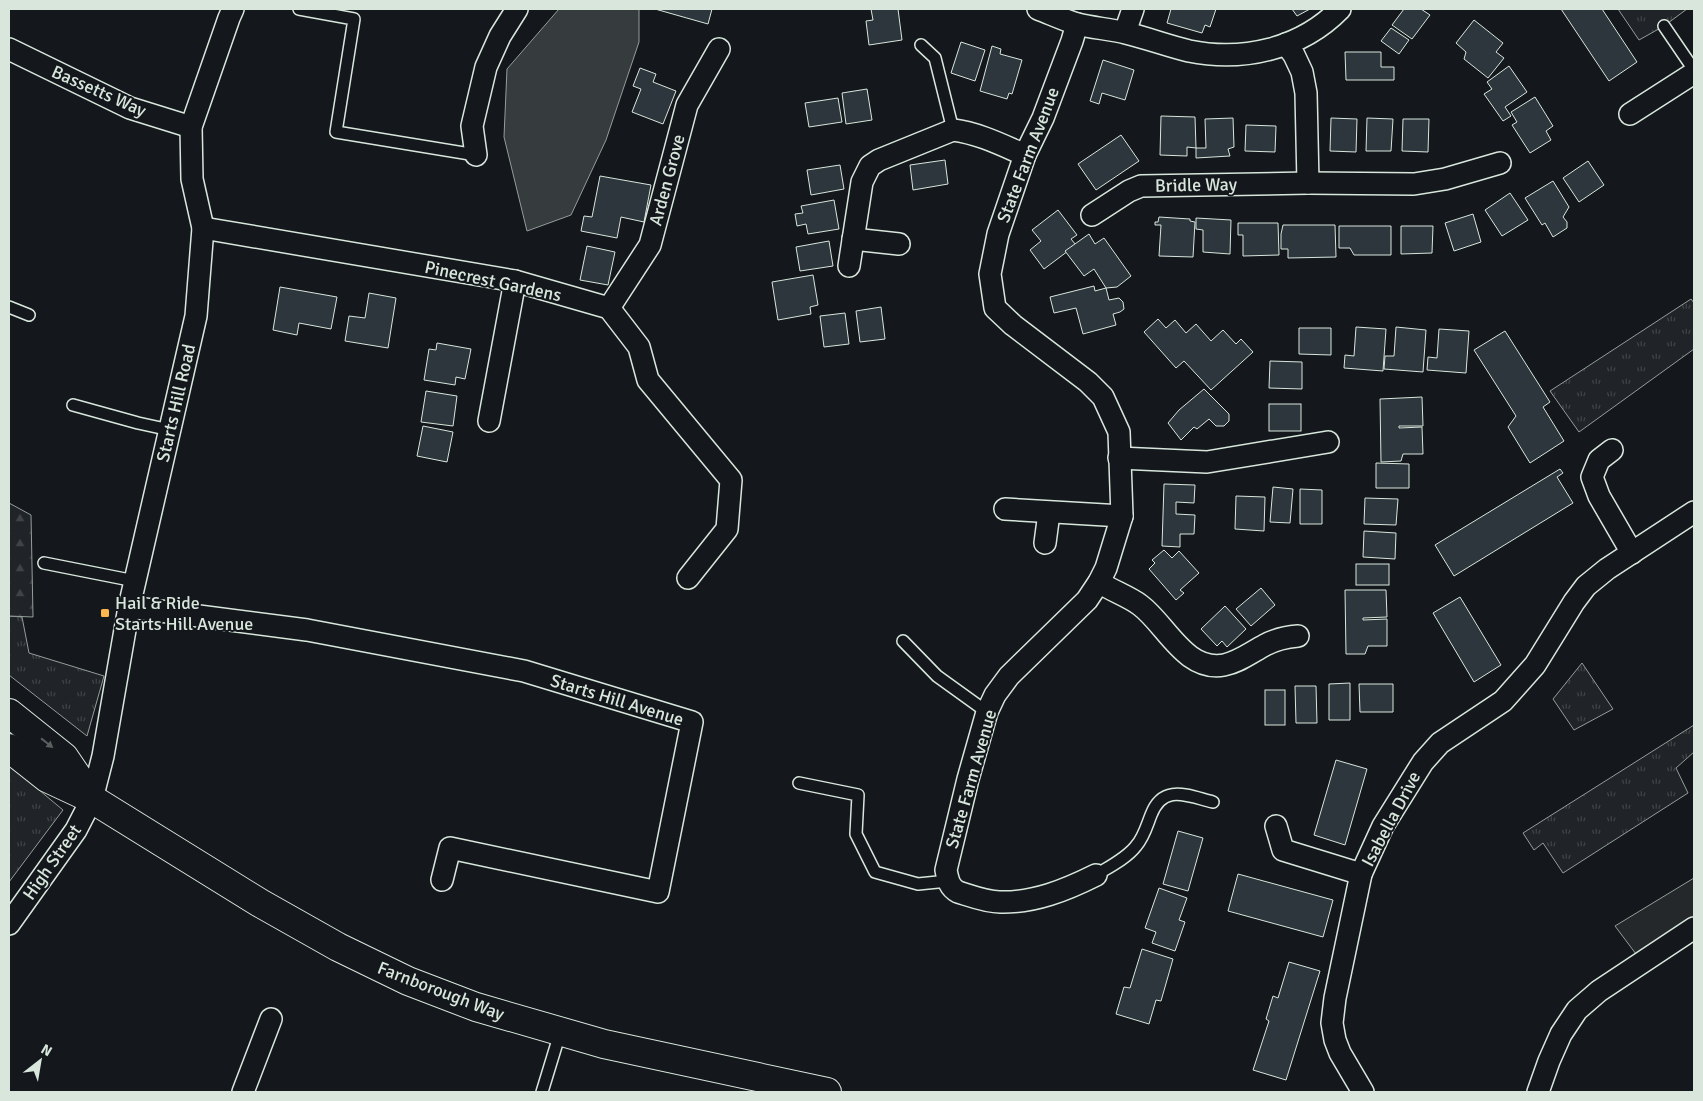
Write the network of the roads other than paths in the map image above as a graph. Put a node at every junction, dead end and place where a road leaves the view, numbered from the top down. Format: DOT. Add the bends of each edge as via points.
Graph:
graph roads {
  1 [pos="233,9"];
  2 [pos="298,9"];
  3 [pos="517,9"];
  4 [pos="1038,9"];
  5 [pos="1133,9"];
  6 [pos="1340,9"];
  7 [pos="1077,24"];
  8 [pos="1664,26"];
  9 [pos="1125,32"];
  10 [pos="1286,44"];
  11 [pos="922,45"];
  12 [pos="9,49"];
  13 [pos="720,49"];
  14 [pos="1694,72"];
  15 [pos="1630,114"];
  16 [pos="191,127"];
  17 [pos="953,130"];
  18 [pos="476,155"];
  19 [pos="1025,155"];
  20 [pos="1500,163"];
  21 [pos="1308,183"];
  22 [pos="1092,215"];
  23 [pos="203,228"];
  24 [pos="854,238"];
  25 [pos="900,244"];
  26 [pos="850,266"];
  27 [pos="515,282"];
  28 [pos="9,307"];
  29 [pos="609,308"];
  30 [pos="29,315"];
  31 [pos="73,405"];
  32 [pos="489,422"];
  33 [pos="170,430"];
  34 [pos="1328,442"];
  35 [pos="1612,450"];
  36 [pos="1119,458"];
  37 [pos="1005,509"];
  38 [pos="1694,512"];
  39 [pos="1049,513"];
  40 [pos="1122,516"];
  41 [pos="1045,543"];
  42 [pos="1632,553"];
  43 [pos="44,563"];
  44 [pos="688,578"];
  45 [pos="135,581"];
  46 [pos="1099,582"];
  47 [pos="129,607"];
  48 [pos="1298,636"];
  49 [pos="903,641"];
  50 [pos="987,712"];
  51 [pos="9,713"];
  52 [pos="9,748"];
  53 [pos="799,783"];
  54 [pos="92,799"];
  55 [pos="1213,802"];
  56 [pos="1276,826"];
  57 [pos="1361,874"];
  58 [pos="947,876"];
  59 [pos="1096,876"];
  60 [pos="442,880"];
  61 [pos="9,924"];
  62 [pos="1694,928"];
  63 [pos="271,1019"];
  64 [pos="560,1033"];
  65 [pos="243,1092"];
  66 [pos="542,1092"];
  67 [pos="827,1092"];
  68 [pos="1363,1092"];
  69 [pos="1538,1092"];
  1 -- 16 [label="street, Starts Hill Road"];
  2 -- 18 [label="lane" via="354,19 336,132"];
  3 -- 18 [label="street" via="486,67 472,126"];
  4 -- 7 [label="street"];
  5 -- 9 [label="street"];
  6 -- 10 [label="street" via="1309,34"];
  7 -- 9 [label="street"];
  7 -- 19 [label="street, State Farm Avenue" via="1043,118"];
  8 -- 14 [label="lane"];
  9 -- 10 [label="street" via="1189,51 1222,56 1255,53"];
  10 -- 21 [label="street" via="1302,72 1306,93"];
  11 -- 17 [label="lane" via="935,58"];
  12 -- 16 [label="street, Bassetts Way" via="130,108"];
  13 -- 29 [label="street, Arden Grove" via="687,105 650,245"];
  14 -- 15 [label="street"];
  16 -- 23 [label="street, Starts Hill Road" via="192,179"];
  17 -- 19 [label="street"];
  17 -- 24 [label="street" via="870,166 862,182"];
  19 -- 36 [label="street, State Farm Avenue" via="992,258 990,274 995,308 1103,397 1119,432"];
  20 -- 21 [label="street, Bridle Way" via="1414,184"];
  21 -- 22 [label="street, Bridle Way" via="1141,186"];
  23 -- 27 [label="street, Pinecrest Gardens"];
  23 -- 33 [label="street, Starts Hill Road" via="196,316"];
  24 -- 25 [label="street"];
  24 -- 26 [label="street"];
  27 -- 29 [label="street, Pinecrest Gardens"];
  27 -- 32 [label="street"];
  28 -- 30 [label="lane"];
  29 -- 44 [label="street" via="639,347 648,380 731,480 727,529"];
  31 -- 33 [label="lane"];
  33 -- 45 [label="street, Starts Hill Road"];
  34 -- 36 [label="street" via="1207,462"];
  35 -- 42 [label="street" via="1599,460 1592,477"];
  36 -- 40 [label="street, State Farm Avenue"];
  37 -- 39 [label="street"];
  38 -- 42 [label="street, Isabella Drive"];
  39 -- 40 [label="street"];
  39 -- 41 [label="street"];
  40 -- 46 [label="street, State Farm Avenue" via="1110,559"];
  42 -- 57 [label="street, Isabella Drive" via="1586,586 1535,665 1503,701 1440,743 1422,762 1383,826"];
  43 -- 45 [label="lane"];
  45 -- 47 [label="street, Starts Hill Road"];
  46 -- 48 [label="street" via="1139,604 1188,656 1199,662 1224,665 1251,655 1281,638"];
  46 -- 50 [label="street, State Farm Avenue" via="1087,600 1009,676"];
  47 -- 54 [label="street, Starts Hill Road" via="104,756"];
  47 -- 60 [label="street, Starts Hill Avenue" via="307,630 524,672 692,722 658,892 450,848"];
  49 -- 50 [label="lane" via="937,676"];
  50 -- 58 [label="street, State Farm Avenue" via="968,779"];
  51 -- 54 [label="highway, one-way" via="64,757"];
  52 -- 54 [label="highway, Farnborough Way" via="47,778"];
  53 -- 58 [label="lane" via="858,796 856,834 875,872 918,884"];
  54 -- 61 [label="street, High Street" via="76,830"];
  54 -- 64 [label="highway, Farnborough Way" via="260,903 338,947 408,981 476,1007"];
  55 -- 59 [label="lane" via="1176,794 1165,795 1156,804 1136,846"];
  56 -- 57 [label="street" via="1283,850"];
  57 -- 68 [label="street, Isabella Drive" via="1332,1023 1340,1053"];
  58 -- 59 [label="street" via="952,889 998,902 1043,897"];
  62 -- 69 [label="street" via="1599,991 1577,1010 1561,1034"];
  63 -- 65 [label="street"];
  64 -- 66 [label="lane"];
  64 -- 67 [label="highway, Farnborough Way"];
}
